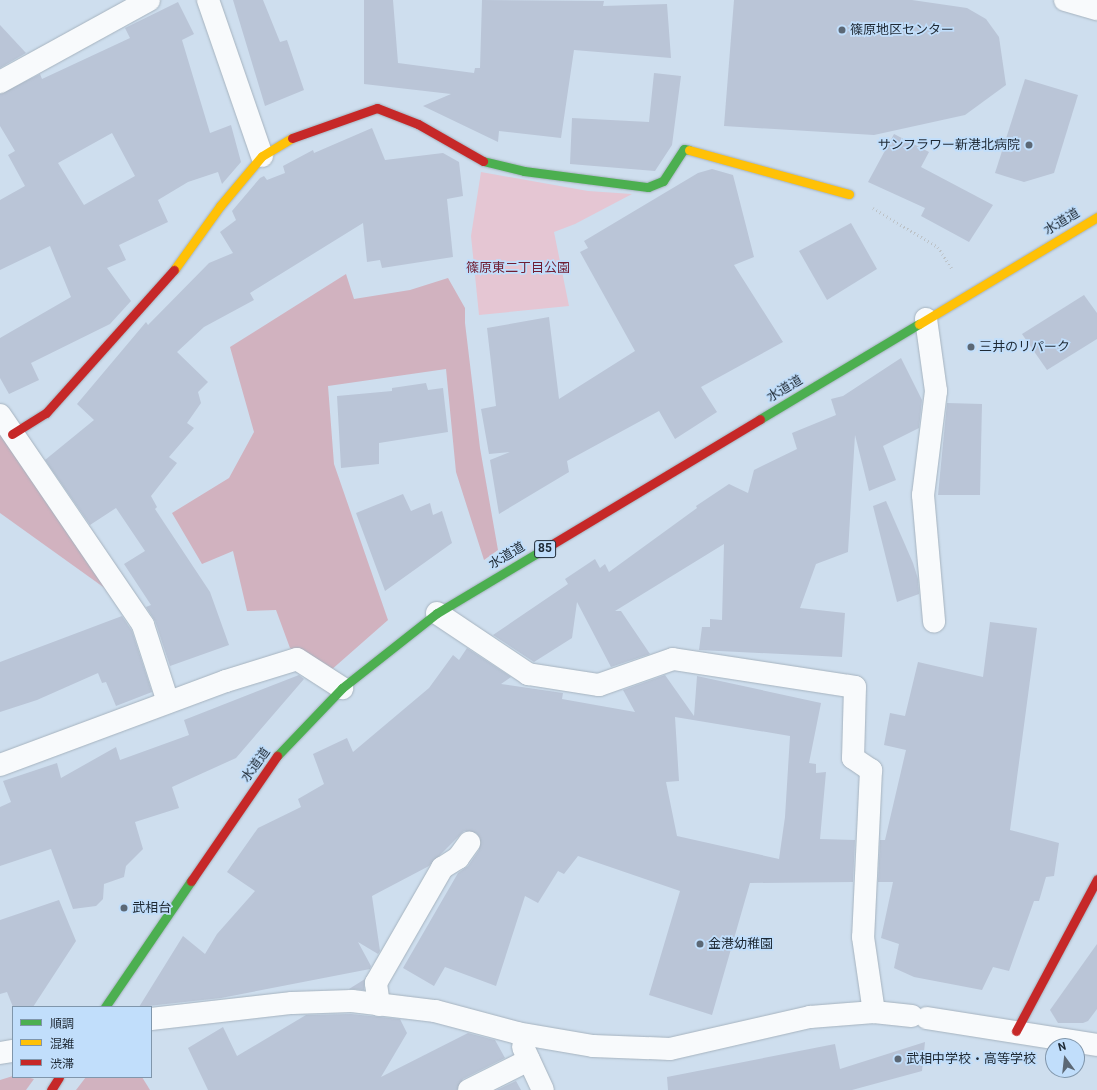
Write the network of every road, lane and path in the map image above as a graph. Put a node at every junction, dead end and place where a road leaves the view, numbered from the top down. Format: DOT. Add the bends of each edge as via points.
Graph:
graph roads {
  1 [pos="149,0"];
  2 [pos="208,0"];
  3 [pos="1065,0"];
  4 [pos="1097,9"];
  5 [pos="0,82"];
  6 [pos="262,156"];
  7 [pos="849,194"];
  8 [pos="1097,217"];
  9 [pos="968,294"];
  10 [pos="926,319"];
  11 [pos="0,415"];
  12 [pos="12,434"];
  13 [pos="437,613"];
  14 [pos="934,622"];
  15 [pos="342,688"];
  16 [pos="168,702"];
  17 [pos="0,765"];
  18 [pos="469,842"];
  19 [pos="1097,879"];
  20 [pos="379,1005"];
  21 [pos="106,1006"];
  22 [pos="874,1012"];
  23 [pos="152,1020"];
  24 [pos="1016,1030"];
  25 [pos="517,1033"];
  26 [pos="1097,1045"];
  27 [pos="12,1050"];
  28 [pos="0,1053"];
  29 [pos="528,1060"];
  30 [pos="58,1078"];
  31 [pos="51,1090"];
  32 [pos="469,1090"];
  33 [pos="542,1090"];
  1 -- 5 [label="street"];
  2 -- 6 [label="street"];
  3 -- 4 [label="street"];
  6 -- 7 [label="main road" via="299,134 377,108 418,124 481,161 524,171 648,187 663,181 684,149"];
  6 -- 12 [label="main road" via="220,206 161,286 46,413"];
  7 -- 9 [label="path" via="938,246"];
  8 -- 9 [label="main road, 水道道 / 85"];
  9 -- 10 [label="main road, 水道道 / 85"];
  10 -- 13 [label="main road, 水道道 / 85"];
  10 -- 14 [label="street" via="936,391 923,495"];
  11 -- 12 [label="street"];
  12 -- 16 [label="street" via="143,625"];
  13 -- 15 [label="main road, 水道道 / 85"];
  13 -- 22 [label="street" via="528,674 599,685 673,659 855,687 853,758 871,770 862,937"];
  15 -- 16 [label="street" via="297,659"];
  15 -- 21 [label="main road, 水道道 / 85" via="309,720 273,761"];
  16 -- 17 [label="street"];
  18 -- 20 [label="street" via="458,858 442,868 376,983"];
  19 -- 24 [label="main road"];
  20 -- 23 [label="street" via="352,1001 292,1003"];
  20 -- 25 [label="street" via="435,1011"];
  22 -- 24 [label="street"];
  22 -- 25 [label="street" via="810,1017 670,1049 593,1046"];
  24 -- 26 [label="street"];
  25 -- 29 [label="street"];
  27 -- 28 [label="street"];
  29 -- 32 [label="street"];
  29 -- 33 [label="street"];
  30 -- 31 [label="main road"];
}
